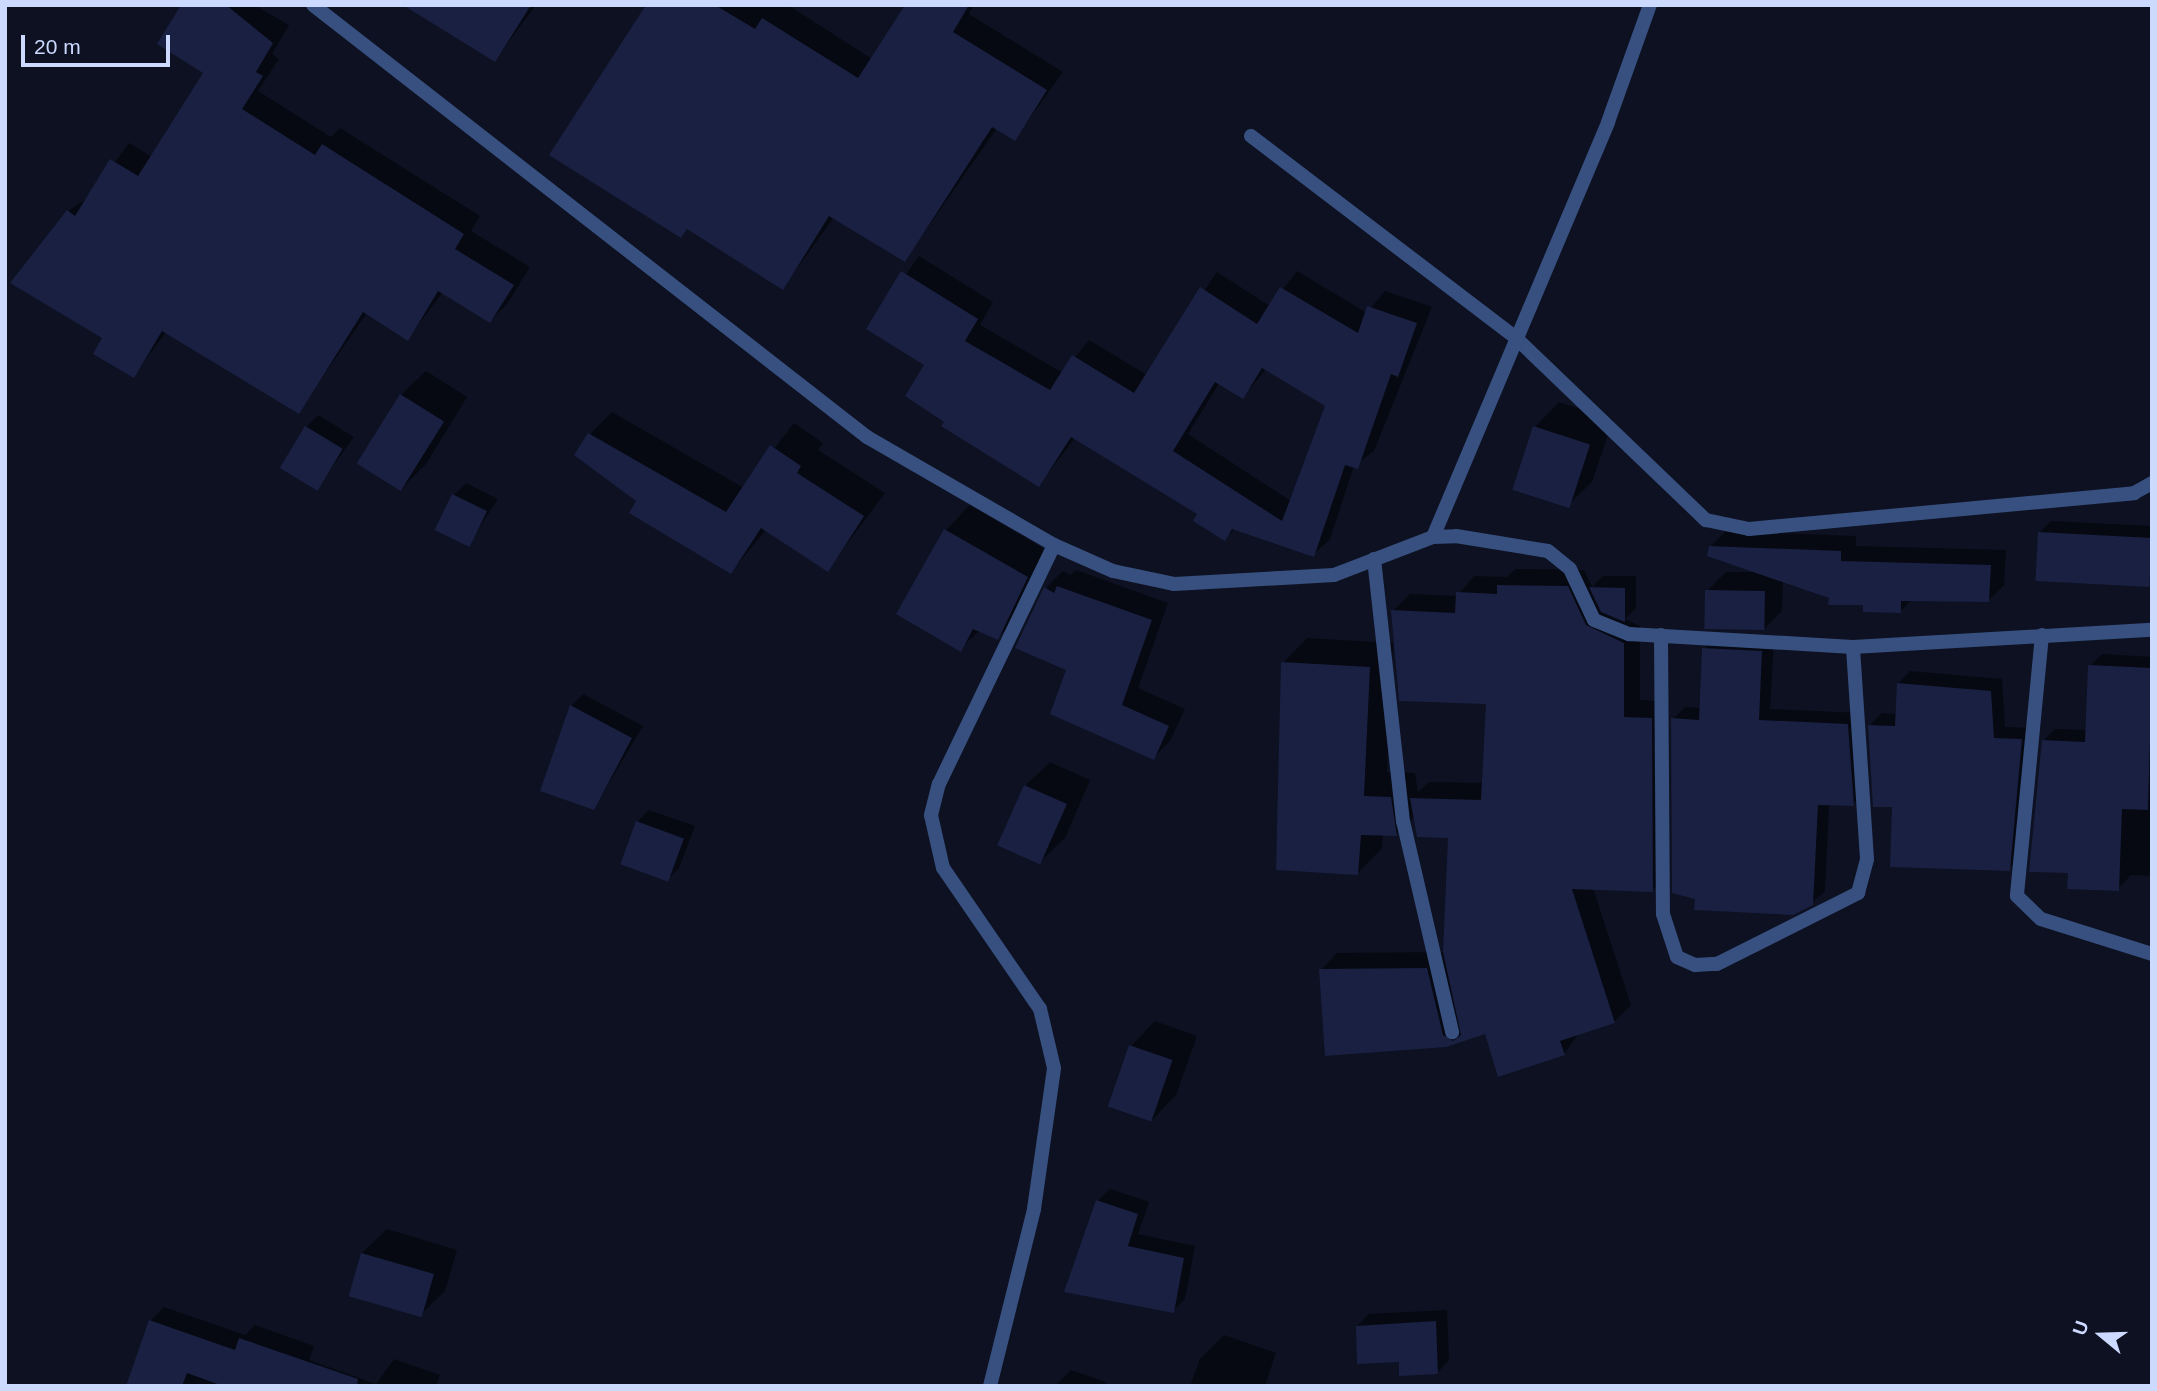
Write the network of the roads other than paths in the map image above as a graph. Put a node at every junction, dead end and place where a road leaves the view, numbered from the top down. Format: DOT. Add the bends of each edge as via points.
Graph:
graph roads {
  1 [pos="313,5"];
  2 [pos="1650,5"];
  3 [pos="1251,136"];
  4 [pos="1517,339"];
  5 [pos="2152,483"];
  6 [pos="1433,537"];
  7 [pos="1054,545"];
  8 [pos="1374,559"];
  9 [pos="2152,630"];
  10 [pos="1661,635"];
  11 [pos="2042,635"];
  12 [pos="1853,647"];
  13 [pos="2152,954"];
  14 [pos="1452,1032"];
  15 [pos="990,1386"];
  1 -- 7 [label="street" via="867,437"];
  2 -- 4 [label="street"];
  3 -- 4 [label="street"];
  4 -- 5 [label="street" via="1681,502 1727,528 2134,493"];
  4 -- 6 [label="street"];
  6 -- 8 [label="street"];
  6 -- 10 [label="street" via="1504,540 1548,551 1570,569 1594,620 1610,630"];
  7 -- 8 [label="street" via="1113,571 1174,584 1334,575"];
  7 -- 15 [label="street" via="939,784 931,815 943,868 1040,1009 1054,1068 1034,1209"];
  8 -- 14 [label="street" via="1403,821"];
  9 -- 11 [label="street"];
  10 -- 12 [label="street"];
  10 -- 12 [label="street" via="1663,914 1677,957 1695,965 1717,964 1858,893 1867,859"];
  11 -- 12 [label="street"];
  11 -- 13 [label="street" via="2017,896 2041,919"];
}
